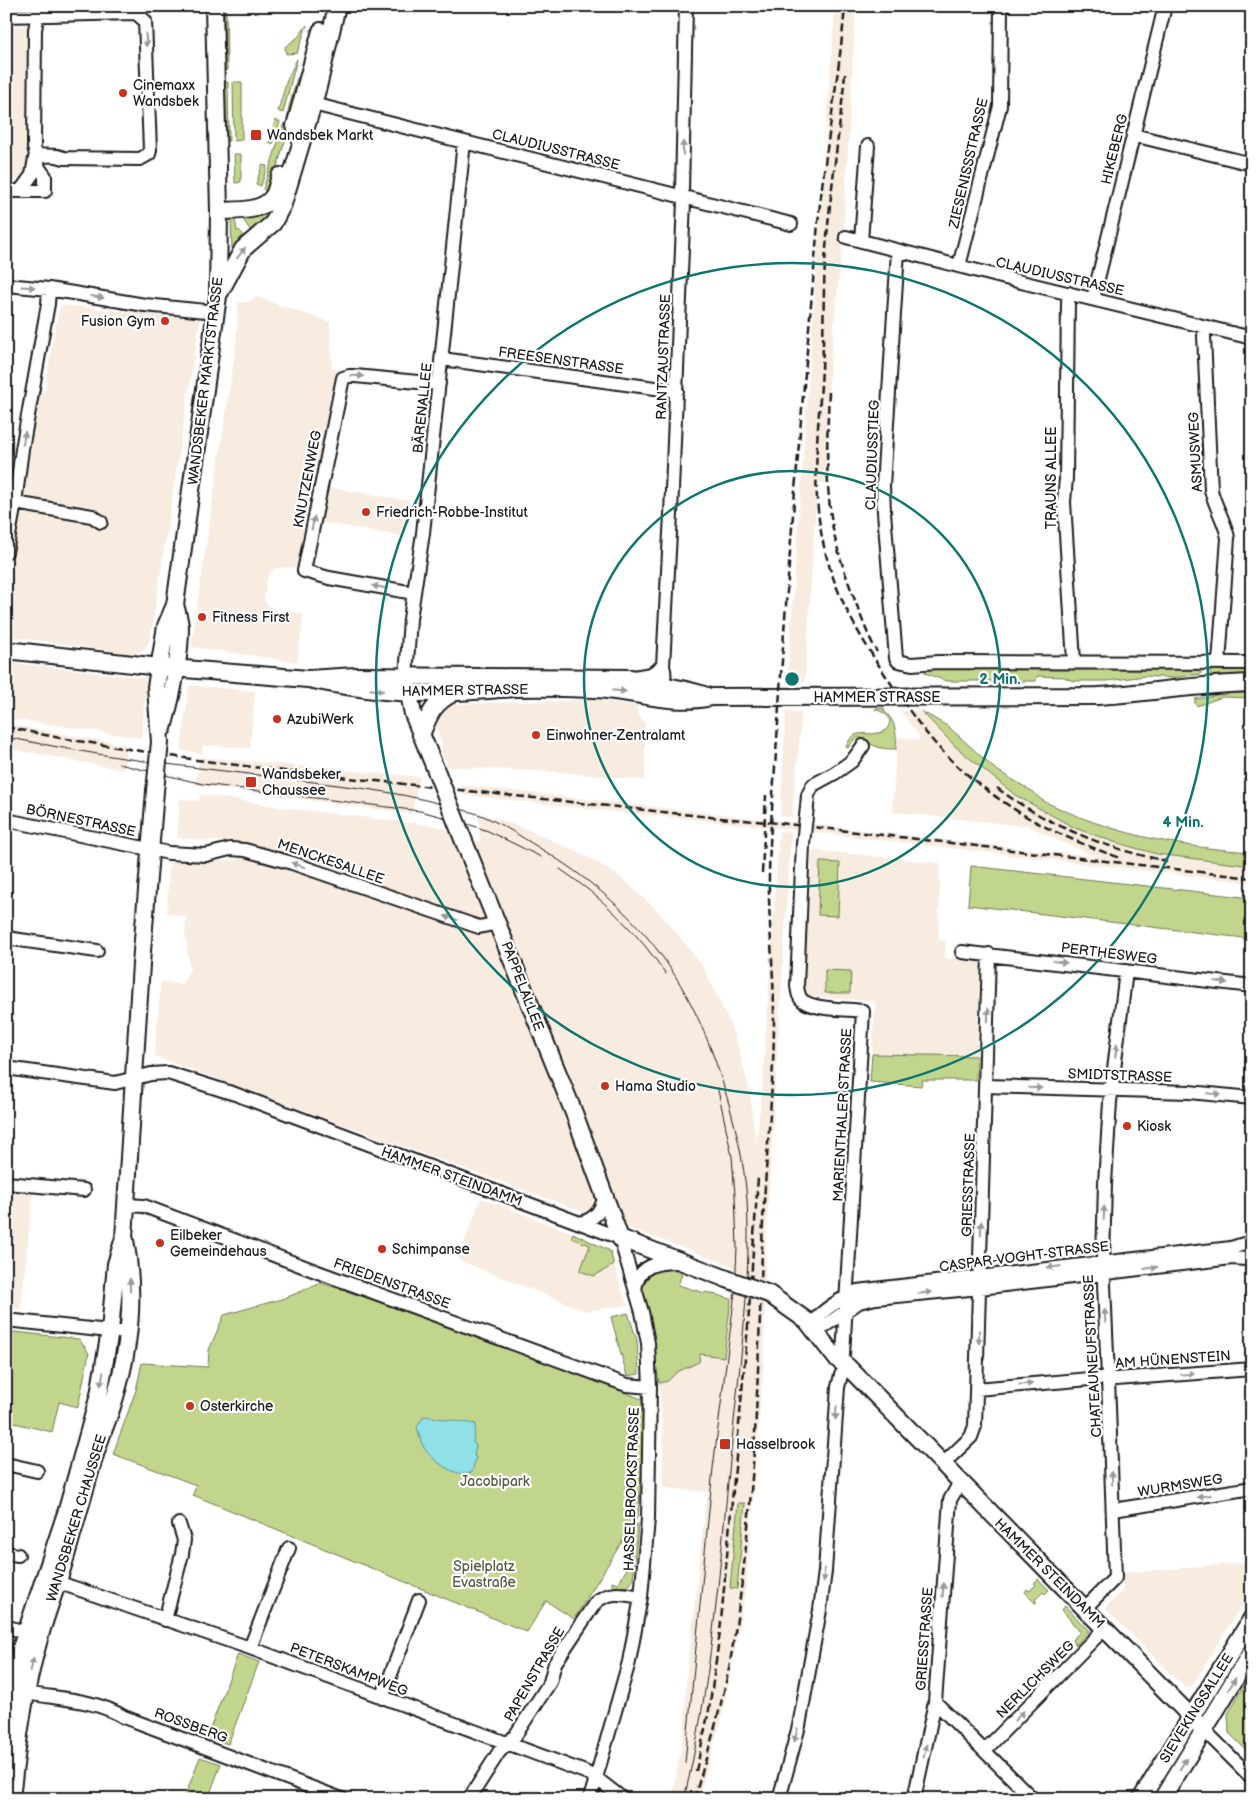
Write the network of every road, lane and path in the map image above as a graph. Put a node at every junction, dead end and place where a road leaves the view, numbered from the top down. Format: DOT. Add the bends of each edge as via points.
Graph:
graph roads {
  1 [pos="214,6"];
  2 [pos="327,6"];
  3 [pos="337,6"];
  4 [pos="686,6"];
  5 [pos="1001,6"];
  6 [pos="1164,6"];
  7 [pos="38,11"];
  8 [pos="6,16"];
  9 [pos="306,84"];
  10 [pos="313,104"];
  11 [pos="299,112"];
  12 [pos="1133,135"];
  13 [pos="464,142"];
  14 [pos="868,146"];
  15 [pos="36,156"];
  16 [pos="64,158"];
  17 [pos="1252,164"];
  18 [pos="45,176"];
  19 [pos="21,190"];
  20 [pos="6,191"];
  21 [pos="683,196"];
  22 [pos="219,211"];
  23 [pos="791,224"];
  24 [pos="846,237"];
  25 [pos="861,241"];
  26 [pos="898,251"];
  27 [pos="959,266"];
  28 [pos="6,285"];
  29 [pos="49,289"];
  30 [pos="1069,293"];
  31 [pos="1093,299"];
  32 [pos="217,304"];
  33 [pos="1205,326"];
  34 [pos="1252,338"];
  35 [pos="442,359"];
  36 [pos="439,384"];
  37 [pos="676,391"];
  38 [pos="15,504"];
  39 [pos="101,522"];
  40 [pos="6,552"];
  41 [pos="414,593"];
  42 [pos="6,650"];
  43 [pos="1074,662"];
  44 [pos="1219,663"];
  45 [pos="1252,663"];
  46 [pos="663,666"];
  47 [pos="167,668"];
  48 [pos="631,678"];
  49 [pos="1252,682"];
  50 [pos="407,684"];
  51 [pos="662,685"];
  52 [pos="455,692"];
  53 [pos="641,694"];
  54 [pos="712,697"];
  55 [pos="422,735"];
  56 [pos="160,742"];
  57 [pos="863,746"];
  58 [pos="6,820"];
  59 [pos="149,850"];
  60 [pos="498,923"];
  61 [pos="6,938"];
  62 [pos="97,951"];
  63 [pos="962,952"];
  64 [pos="989,954"];
  65 [pos="1126,971"];
  66 [pos="1252,986"];
  67 [pos="6,1068"];
  68 [pos="133,1078"];
  69 [pos="986,1086"];
  70 [pos="1112,1090"];
  71 [pos="1252,1098"];
  72 [pos="6,1183"];
  73 [pos="84,1190"];
  74 [pos="604,1192"];
  75 [pos="126,1204"];
  76 [pos="580,1223"];
  77 [pos="124,1238"];
  78 [pos="620,1238"];
  79 [pos="1248,1239"];
  80 [pos="680,1262"];
  81 [pos="1249,1262"];
  82 [pos="1102,1267"];
  83 [pos="980,1282"];
  84 [pos="635,1290"];
  85 [pos="846,1296"];
  86 [pos="846,1310"];
  87 [pos="6,1320"];
  88 [pos="816,1324"];
  89 [pos="110,1331"];
  90 [pos="128,1333"];
  91 [pos="846,1361"];
  92 [pos="1252,1368"];
  93 [pos="1108,1378"];
  94 [pos="650,1387"];
  95 [pos="978,1389"];
  96 [pos="6,1464"];
  97 [pos="942,1464"];
  98 [pos="37,1471"];
  99 [pos="960,1482"];
  100 [pos="1252,1488"];
  101 [pos="1113,1510"];
  102 [pos="179,1524"];
  103 [pos="289,1548"];
  104 [pos="57,1582"];
  105 [pos="641,1597"];
  106 [pos="419,1600"];
  107 [pos="1085,1608"];
  108 [pos="1252,1618"];
  109 [pos="165,1620"];
  110 [pos="6,1626"];
  111 [pos="1105,1628"];
  112 [pos="32,1635"];
  113 [pos="250,1648"];
  114 [pos="1252,1652"];
  115 [pos="26,1693"];
  116 [pos="382,1698"];
  117 [pos="935,1702"];
  118 [pos="1190,1716"];
  119 [pos="6,1730"];
  120 [pos="1204,1730"];
  121 [pos="507,1744"];
  122 [pos="985,1750"];
  123 [pos="596,1778"];
  124 [pos="1252,1778"];
  125 [pos="12,1799"];
  126 [pos="342,1799"];
  127 [pos="469,1799"];
  128 [pos="590,1799"];
  129 [pos="623,1799"];
  130 [pos="779,1799"];
  131 [pos="914,1799"];
  132 [pos="1033,1799"];
  133 [pos="1141,1799"];
  134 [pos="1162,1799"];
  1 -- 22 [label="main road, WANDSBEKER MARKTSTRASSE"];
  2 -- 9 [label="main road"];
  3 -- 10 [label="main road"];
  21 -- 4 [label="street, RANTZAUSTRASSE, one-way"];
  5 -- 27 [label="street, ZIESENISSSTRASSE" via="1000,106"];
  6 -- 12 [label="street, HIKEBERG"];
  7 -- 8 [label="street"];
  7 -- 15 [label="street" via="35,30"];
  7 -- 16 [label="street, one-way" via="136,13 145,21 150,150 146,157"];
  9 -- 10 [label="main road"];
  9 -- 11 [label="main road"];
  10 -- 11 [label="main road"];
  10 -- 13 [label="street, CLAUDIUSSTRASSE"];
  32 -- 10 [label="main road, one-way" via="243,249 277,218"];
  11 -- 22 [label="main road" via="272,198 256,208"];
  12 -- 17 [label="street"];
  12 -- 31 [label="street, HIKEBERG"];
  13 -- 21 [label="street, CLAUDIUSSTRASSE"];
  13 -- 35 [label="street, BÄRENALLEE"];
  14 -- 25 [label="street"];
  15 -- 16 [label="street"];
  15 -- 18 [label="street"];
  15 -- 19 [label="street" via="32,175"];
  16 -- 18 [label="street" via="49,164"];
  18 -- 19 [label="street" via="45,191"];
  19 -- 20 [label="street"];
  21 -- 23 [label="street, CLAUDIUSSTRASSE"];
  21 -- 37 [label="street, RANTZAUSTRASSE"];
  22 -- 32 [label="main road, WANDSBEKER MARKTSTRASSE"];
  24 -- 25 [label="street, CLAUDIUSSTRASSE"];
  25 -- 26 [label="street, CLAUDIUSSTRASSE"];
  26 -- 27 [label="street, CLAUDIUSSTRASSE"];
  26 -- 43 [label="street, CLAUDIUSSTIEG" via="883,486 896,658 912,664"];
  27 -- 30 [label="street, CLAUDIUSSTRASSE"];
  28 -- 29 [label="street, one-way"];
  29 -- 32 [label="street, one-way" via="145,304"];
  38 -- 29 [label="street, one-way"];
  30 -- 31 [label="street, CLAUDIUSSTRASSE"];
  30 -- 43 [label="street, TRAUNS ALLEE" via="1064,502"];
  31 -- 33 [label="street, CLAUDIUSSTRASSE"];
  32 -- 47 [label="main road, WANDSBEKER MARKTSTRASSE" via="176,605 180,627"];
  33 -- 34 [label="street, CLAUDIUSSTRASSE"];
  33 -- 44 [label="street, ASMUSWEG" via="1211,490 1228,538"];
  35 -- 36 [label="street, BÄRENALLEE"];
  35 -- 37 [label="street, FREESENSTRASSE"];
  36 -- 41 [label="street, BÄRENALLEE"];
  41 -- 36 [label="street, KNUTZENWEG, one-way" via="304,571 343,378 355,376"];
  37 -- 46 [label="street, RANTZAUSTRASSE"];
  38 -- 39 [label="street" via="92,516"];
  38 -- 40 [label="street"];
  41 -- 50 [label="street, BÄRENALLEE"];
  42 -- 47 [label="main road, HAMMER STRASSE"];
  43 -- 44 [label="street"];
  44 -- 45 [label="street"];
  46 -- 48 [label="street, HAMMER STRASSE" via="651,674"];
  46 -- 51 [label="street, RANTZAUSTRASSE"];
  47 -- 50 [label="main road, HAMMER STRASSE" via="308,679 347,687"];
  47 -- 56 [label="main road, WANDSBEKER MARKTSTRASSE" via="156,692"];
  48 -- 50 [label="main road, HAMMER STRASSE"];
  48 -- 51 [label="main road, HAMMER STRASSE"];
  49 -- 54 [label="main road, HAMMER STRASSE" via="1098,696"];
  50 -- 52 [label="main road, HAMMER STRASSE"];
  50 -- 55 [label="main road, PAPPELALLEE" via="413,714"];
  51 -- 53 [label="street"];
  51 -- 54 [label="main road, HAMMER STRASSE"];
  52 -- 53 [label="main road, HAMMER STRASSE, one-way" via="550,688"];
  52 -- 55 [label="main road" via="437,702"];
  53 -- 54 [label="main road, HAMMER STRASSE" via="682,701"];
  55 -- 60 [label="main road, PAPPELALLEE, bridge"];
  56 -- 59 [label="main road, WANDSBEKER CHAUSSEE, bridge"];
  57 -- 85 [label="street, MARIENTHALER STRASSE, bridge" via="852,760 813,785 808,795 797,986 802,1000 817,1006 863,1011"];
  58 -- 59 [label="street, BÖRNESTRASSE"];
  60 -- 59 [label="street, MENCKESALLEE, one-way" via="479,928 292,863 245,850 230,849 206,855"];
  59 -- 68 [label="main road, WANDSBEKER CHAUSSEE"];
  60 -- 74 [label="main road, PAPPELALLEE"];
  61 -- 62 [label="street"];
  63 -- 64 [label="street, PERTHESWEG"];
  64 -- 65 [label="street, PERTHESWEG, one-way"];
  69 -- 64 [label="street, GRIESSTRASSE, one-way"];
  65 -- 66 [label="street, PERTHESWEG, one-way"];
  70 -- 65 [label="street, CHATEAUNEUFSTRASSE, one-way"];
  67 -- 68 [label="street, HAMMER STEINDAMM" via="115,1083"];
  68 -- 75 [label="main road, WANDSBEKER CHAUSSEE"];
  68 -- 76 [label="street, HAMMER STEINDAMM" via="168,1073 203,1083"];
  69 -- 70 [label="street, SMIDTSTRASSE, one-way"];
  83 -- 69 [label="street, GRIESSTRASSE, one-way"];
  70 -- 71 [label="street, SMIDTSTRASSE, one-way"];
  82 -- 70 [label="street, CHATEAUNEUFSTRASSE, one-way"];
  72 -- 73 [label="street"];
  74 -- 76 [label="street" via="599,1211 593,1218"];
  74 -- 78 [label="main road, PAPPELALLEE"];
  75 -- 77 [label="main road, WANDSBEKER CHAUSSEE"];
  75 -- 94 [label="street, FRIEDENSTRASSE" via="144,1206 621,1382"];
  76 -- 78 [label="street, HAMMER STEINDAMM"];
  77 -- 89 [label="main road, WANDSBEKER CHAUSSEE" via="116,1264"];
  90 -- 77 [label="main road, WANDSBEKER CHAUSSEE, one-way" via="129,1265"];
  78 -- 80 [label="main road, HAMMER STEINDAMM"];
  78 -- 84 [label="street, HASSELBROOKSTRASSE"];
  79 -- 81 [label="street, CASPAR-VOGHT-STRASSE" via="1243,1251"];
  79 -- 82 [label="street, CASPAR-VOGHT-STRASSE" via="1231,1248"];
  80 -- 84 [label="street" via="649,1266 641,1274"];
  80 -- 88 [label="main road, HAMMER STEINDAMM, bridge" via="769,1294 794,1299 805,1305"];
  82 -- 81 [label="street, CASPAR-VOGHT-STRASSE, one-way" via="1232,1258"];
  82 -- 83 [label="street, CASPAR-VOGHT-STRASSE"];
  93 -- 82 [label="street, CHATEAUNEUFSTRASSE, one-way"];
  83 -- 85 [label="street, CASPAR-VOGHT-STRASSE" via="857,1291"];
  86 -- 83 [label="street, CASPAR-VOGHT-STRASSE, one-way" via="859,1302 876,1298"];
  83 -- 95 [label="street, GRIESSTRASSE, one-way"];
  84 -- 94 [label="street, HASSELBROOKSTRASSE" via="646,1330"];
  85 -- 86 [label="street, MARIENTHALER STRASSE"];
  85 -- 88 [label="street, CASPAR-VOGHT-STRASSE"];
  86 -- 88 [label="street, CASPAR-VOGHT-STRASSE"];
  86 -- 91 [label="street, MARIENTHALER STRASSE"];
  87 -- 89 [label="street"];
  88 -- 91 [label="main road, HAMMER STEINDAMM"];
  89 -- 90 [label="street"];
  89 -- 112 [label="main road, WANDSBEKER CHAUSSEE, one-way" via="99,1395"];
  90 -- 104 [label="main road, WANDSBEKER CHAUSSEE" via="115,1397"];
  91 -- 97 [label="main road, HAMMER STEINDAMM"];
  91 -- 130 [label="street, MARIENTHALER STRASSE, one-way" via="838,1387 825,1571 814,1647 799,1726"];
  93 -- 92 [label="street, AM HÜNENSTEIN, one-way"];
  95 -- 93 [label="street, AM HÜNENSTEIN, one-way"];
  101 -- 93 [label="street, CHATEAUNEUFSTRASSE, one-way"];
  94 -- 105 [label="street, HASSELBROOKSTRASSE" via="648,1519"];
  95 -- 97 [label="street, GRIESSTRASSE" via="974,1433"];
  96 -- 98 [label="street"];
  97 -- 99 [label="main road, HAMMER STEINDAMM"];
  99 -- 107 [label="main road, HAMMER STEINDAMM"];
  117 -- 99 [label="street, GRIESSTRASSE, one-way" via="950,1500"];
  100 -- 101 [label="street, WURMSWEG, one-way"];
  101 -- 107 [label="street, CHATEAUNEUFSTRASSE" via="1115,1578"];
  102 -- 109 [label="street" via="184,1540 182,1554"];
  103 -- 113 [label="street"];
  104 -- 109 [label="street, PETERSKAMPWEG"];
  104 -- 112 [label="main road, WANDSBEKER CHAUSSEE"];
  105 -- 121 [label="street, PAPENSTRASSE" via="613,1593 594,1603 555,1663 550,1682"];
  105 -- 123 [label="street, HASSELBROOKSTRASSE" via="629,1662"];
  106 -- 116 [label="street"];
  107 -- 111 [label="main road, HAMMER STEINDAMM"];
  108 -- 118 [label="main road, SIEVEKINGSALLEE"];
  109 -- 113 [label="street, PETERSKAMPWEG"];
  110 -- 112 [label="street"];
  111 -- 118 [label="main road, HAMMER STEINDAMM"];
  122 -- 111 [label="street, NERLICHSWEG, one-way"];
  115 -- 112 [label="main road, WANDSBEKER CHAUSSEE, one-way"];
  112 -- 119 [label="main road, WANDSBEKER CHAUSSEE" via="13,1680"];
  113 -- 116 [label="street, PETERSKAMPWEG"];
  120 -- 114 [label="main road, SIEVEKINGSALLEE, one-way"];
  115 -- 125 [label="main road, WANDSBEKER CHAUSSEE"];
  115 -- 126 [label="street, ROSSBERG" via="109,1708 124,1717"];
  116 -- 121 [label="street, PETERSKAMPWEG"];
  117 -- 122 [label="street"];
  131 -- 117 [label="street, GRIESSTRASSE, one-way"];
  118 -- 120 [label="main road, HAMMER STEINDAMM"];
  118 -- 133 [label="main road, SIEVEKINGSALLEE"];
  120 -- 124 [label="street, HAMMER STEINDAMM"];
  134 -- 120 [label="main road, SIEVEKINGSALLEE, one-way"];
  121 -- 123 [label="street, PETERSKAMPWEG"];
  121 -- 127 [label="street, PAPENSTRASSE"];
  122 -- 132 [label="street"];
  123 -- 128 [label="street, HASSELBROOKSTRASSE"];
  123 -- 129 [label="street, PETERSKAMPWEG"];
}
